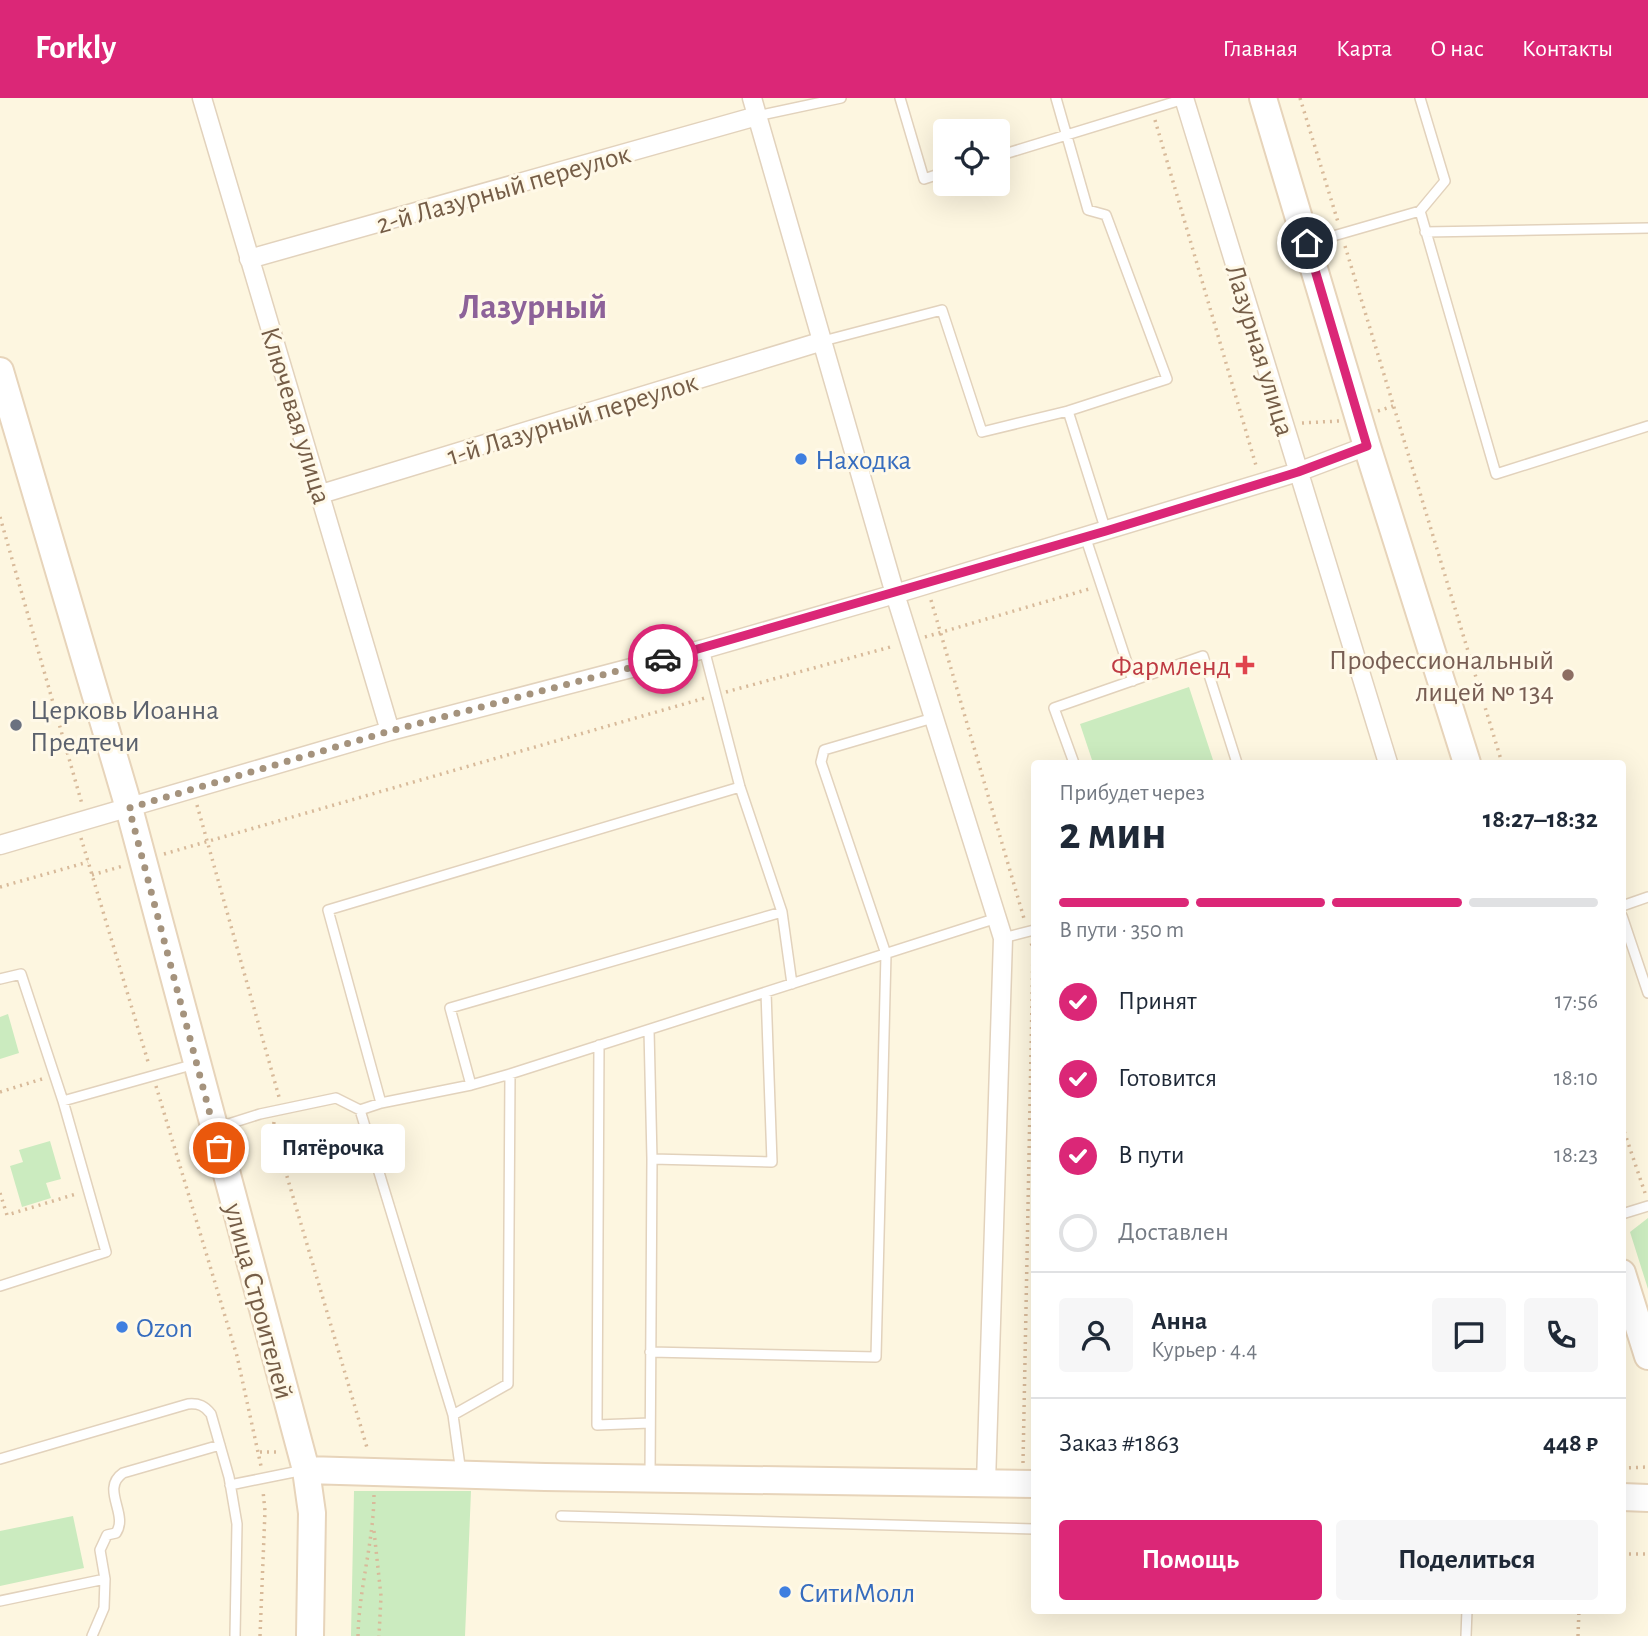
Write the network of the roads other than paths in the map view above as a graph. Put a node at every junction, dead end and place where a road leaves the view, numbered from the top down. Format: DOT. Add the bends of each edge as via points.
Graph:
graph roads {
  1 [pos="202,98"];
  2 [pos="752,98"];
  3 [pos="841,98"];
  4 [pos="900,98"];
  5 [pos="1056,98"];
  6 [pos="1263,98"];
  7 [pos="1420,98"];
  8 [pos="1184,99"];
  9 [pos="757,116"];
  10 [pos="1067,135"];
  11 [pos="1010,152"];
  12 [pos="933,175"];
  13 [pos="1420,211"];
  14 [pos="1648,228"];
  15 [pos="1425,232"];
  16 [pos="1307,243"];
  17 [pos="249,260"];
  18 [pos="823,341"];
  19 [pos="0,371"];
  20 [pos="1068,411"];
  21 [pos="1648,426"];
  22 [pos="1367,446"];
  23 [pos="1298,472"];
  24 [pos="321,494"];
  25 [pos="1106,531"];
  26 [pos="1085,536"];
  27 [pos="895,594"];
  28 [pos="704,649"];
  29 [pos="1133,681"];
  30 [pos="933,718"];
  31 [pos="390,731"];
  32 [pos="1073,760"];
  33 [pos="1236,760"];
  34 [pos="1387,760"];
  35 [pos="1466,760"];
  36 [pos="740,787"];
  37 [pos="129,808"];
  38 [pos="0,845"];
  39 [pos="1648,897"];
  40 [pos="1626,905"];
  41 [pos="782,912"];
  42 [pos="997,918"];
  43 [pos="1626,928"];
  44 [pos="1031,931"];
  45 [pos="1003,938"];
  46 [pos="886,954"];
  47 [pos="0,979"];
  48 [pos="792,984"];
  49 [pos="766,992"];
  50 [pos="1648,993"];
  51 [pos="649,1030"];
  52 [pos="599,1045"];
  53 [pos="197,1064"];
  54 [pos="510,1074"];
  55 [pos="471,1085"];
  56 [pos="63,1101"];
  57 [pos="381,1103"];
  58 [pos="360,1110"];
  59 [pos="214,1128"];
  60 [pos="652,1159"];
  61 [pos="1648,1204"];
  62 [pos="1626,1212"];
  63 [pos="0,1286"];
  64 [pos="1626,1286"];
  65 [pos="650,1352"];
  66 [pos="1648,1356"];
  67 [pos="453,1415"];
  68 [pos="650,1423"];
  69 [pos="220,1445"];
  70 [pos="0,1460"];
  71 [pos="306,1470"];
  72 [pos="462,1474"];
  73 [pos="650,1477"];
  74 [pos="986,1483"];
  75 [pos="1031,1484"];
  76 [pos="230,1485"];
  77 [pos="1626,1497"];
  78 [pos="1648,1498"];
  79 [pos="561,1516"];
  80 [pos="1031,1529"];
  81 [pos="105,1579"];
  82 [pos="0,1601"];
  83 [pos="1467,1614"];
  84 [pos="92,1636"];
  85 [pos="235,1636"];
  86 [pos="310,1636"];
  87 [pos="1466,1636"];
  1 -- 17 [label="street, Ключевая улица"];
  2 -- 9 [label="street"];
  3 -- 9 [label="lane"];
  4 -- 12 [label="lane" via="924,178"];
  5 -- 10 [label="lane"];
  6 -- 16 [label="street"];
  7 -- 13 [label="lane" via="1445,181"];
  8 -- 10 [label="lane"];
  8 -- 23 [label="street, Лазурная улица"];
  9 -- 17 [label="street, 2-й Лазурный переулок"];
  9 -- 18 [label="street"];
  10 -- 11 [label="lane"];
  10 -- 20 [label="lane" via="1088,209 1106,215 1167,379"];
  13 -- 15 [label="lane"];
  13 -- 16 [label="lane"];
  14 -- 15 [label="lane"];
  15 -- 21 [label="lane" via="1496,474"];
  16 -- 22 [label="street"];
  17 -- 24 [label="street, Ключевая улица"];
  18 -- 20 [label="lane" via="942,310 982,432"];
  18 -- 24 [label="street, 1-й Лазурный переулок"];
  18 -- 27 [label="street"];
  19 -- 37 [label="street, улица Строителей"];
  20 -- 25 [label="lane"];
  22 -- 23 [label="street"];
  22 -- 35 [label="street"];
  23 -- 25 [label="street"];
  23 -- 34 [label="street, Лазурная улица"];
  24 -- 31 [label="street, Ключевая улица"];
  25 -- 26 [label="street"];
  26 -- 27 [label="street"];
  26 -- 29 [label="lane"];
  27 -- 28 [label="street"];
  27 -- 30 [label="street"];
  28 -- 31 [label="street"];
  28 -- 36 [label="lane"];
  29 -- 32 [label="lane" via="1054,708"];
  29 -- 33 [label="lane" via="1203,656"];
  30 -- 42 [label="street"];
  30 -- 46 [label="lane" via="824,750 821,762"];
  31 -- 37 [label="street"];
  36 -- 41 [label="lane"];
  36 -- 57 [label="lane" via="328,910"];
  37 -- 38 [label="street"];
  37 -- 53 [label="street, улица Строителей"];
  39 -- 40 [label="lane"];
  41 -- 48 [label="lane"];
  41 -- 55 [label="lane" via="450,1008"];
  42 -- 45 [label="street"];
  42 -- 46 [label="lane"];
  43 -- 50 [label="lane"];
  44 -- 45 [label="lane"];
  45 -- 74 [label="street"];
  46 -- 48 [label="lane"];
  46 -- 65 [label="lane" via="876,1357"];
  47 -- 56 [label="lane" via="21,974"];
  48 -- 49 [label="lane"];
  49 -- 51 [label="lane"];
  49 -- 60 [label="lane" via="772,1162"];
  51 -- 52 [label="lane"];
  51 -- 60 [label="lane"];
  52 -- 54 [label="lane"];
  52 -- 68 [label="lane" via="597,1425"];
  53 -- 56 [label="lane"];
  53 -- 59 [label="street, улица Строителей"];
  54 -- 55 [label="lane"];
  54 -- 67 [label="lane" via="508,1384"];
  55 -- 57 [label="lane"];
  56 -- 63 [label="lane" via="106,1252"];
  57 -- 58 [label="lane"];
  58 -- 59 [label="lane" via="336,1098"];
  58 -- 67 [label="lane"];
  59 -- 71 [label="street, улица Строителей"];
  60 -- 65 [label="lane"];
  61 -- 62 [label="lane"];
  64 -- 66 [label="street"];
  65 -- 68 [label="lane"];
  67 -- 72 [label="lane"];
  68 -- 73 [label="lane"];
  69 -- 70 [label="lane" via="211,1414 195,1403"];
  69 -- 76 [label="lane"];
  69 -- 81 [label="lane" via="117,1477 113,1486 120,1526 107,1535 100,1550"];
  71 -- 72 [label="street"];
  71 -- 76 [label="lane"];
  71 -- 86 [label="street, улица Строителей" via="312,1513"];
  72 -- 73 [label="street"];
  73 -- 74 [label="street"];
  74 -- 75 [label="street"];
  76 -- 85 [label="lane" via="238,1540"];
  77 -- 78 [label="street"];
  79 -- 80 [label="lane"];
  81 -- 82 [label="lane"];
  81 -- 84 [label="lane" via="104,1608"];
  83 -- 87 [label="lane"];
}
